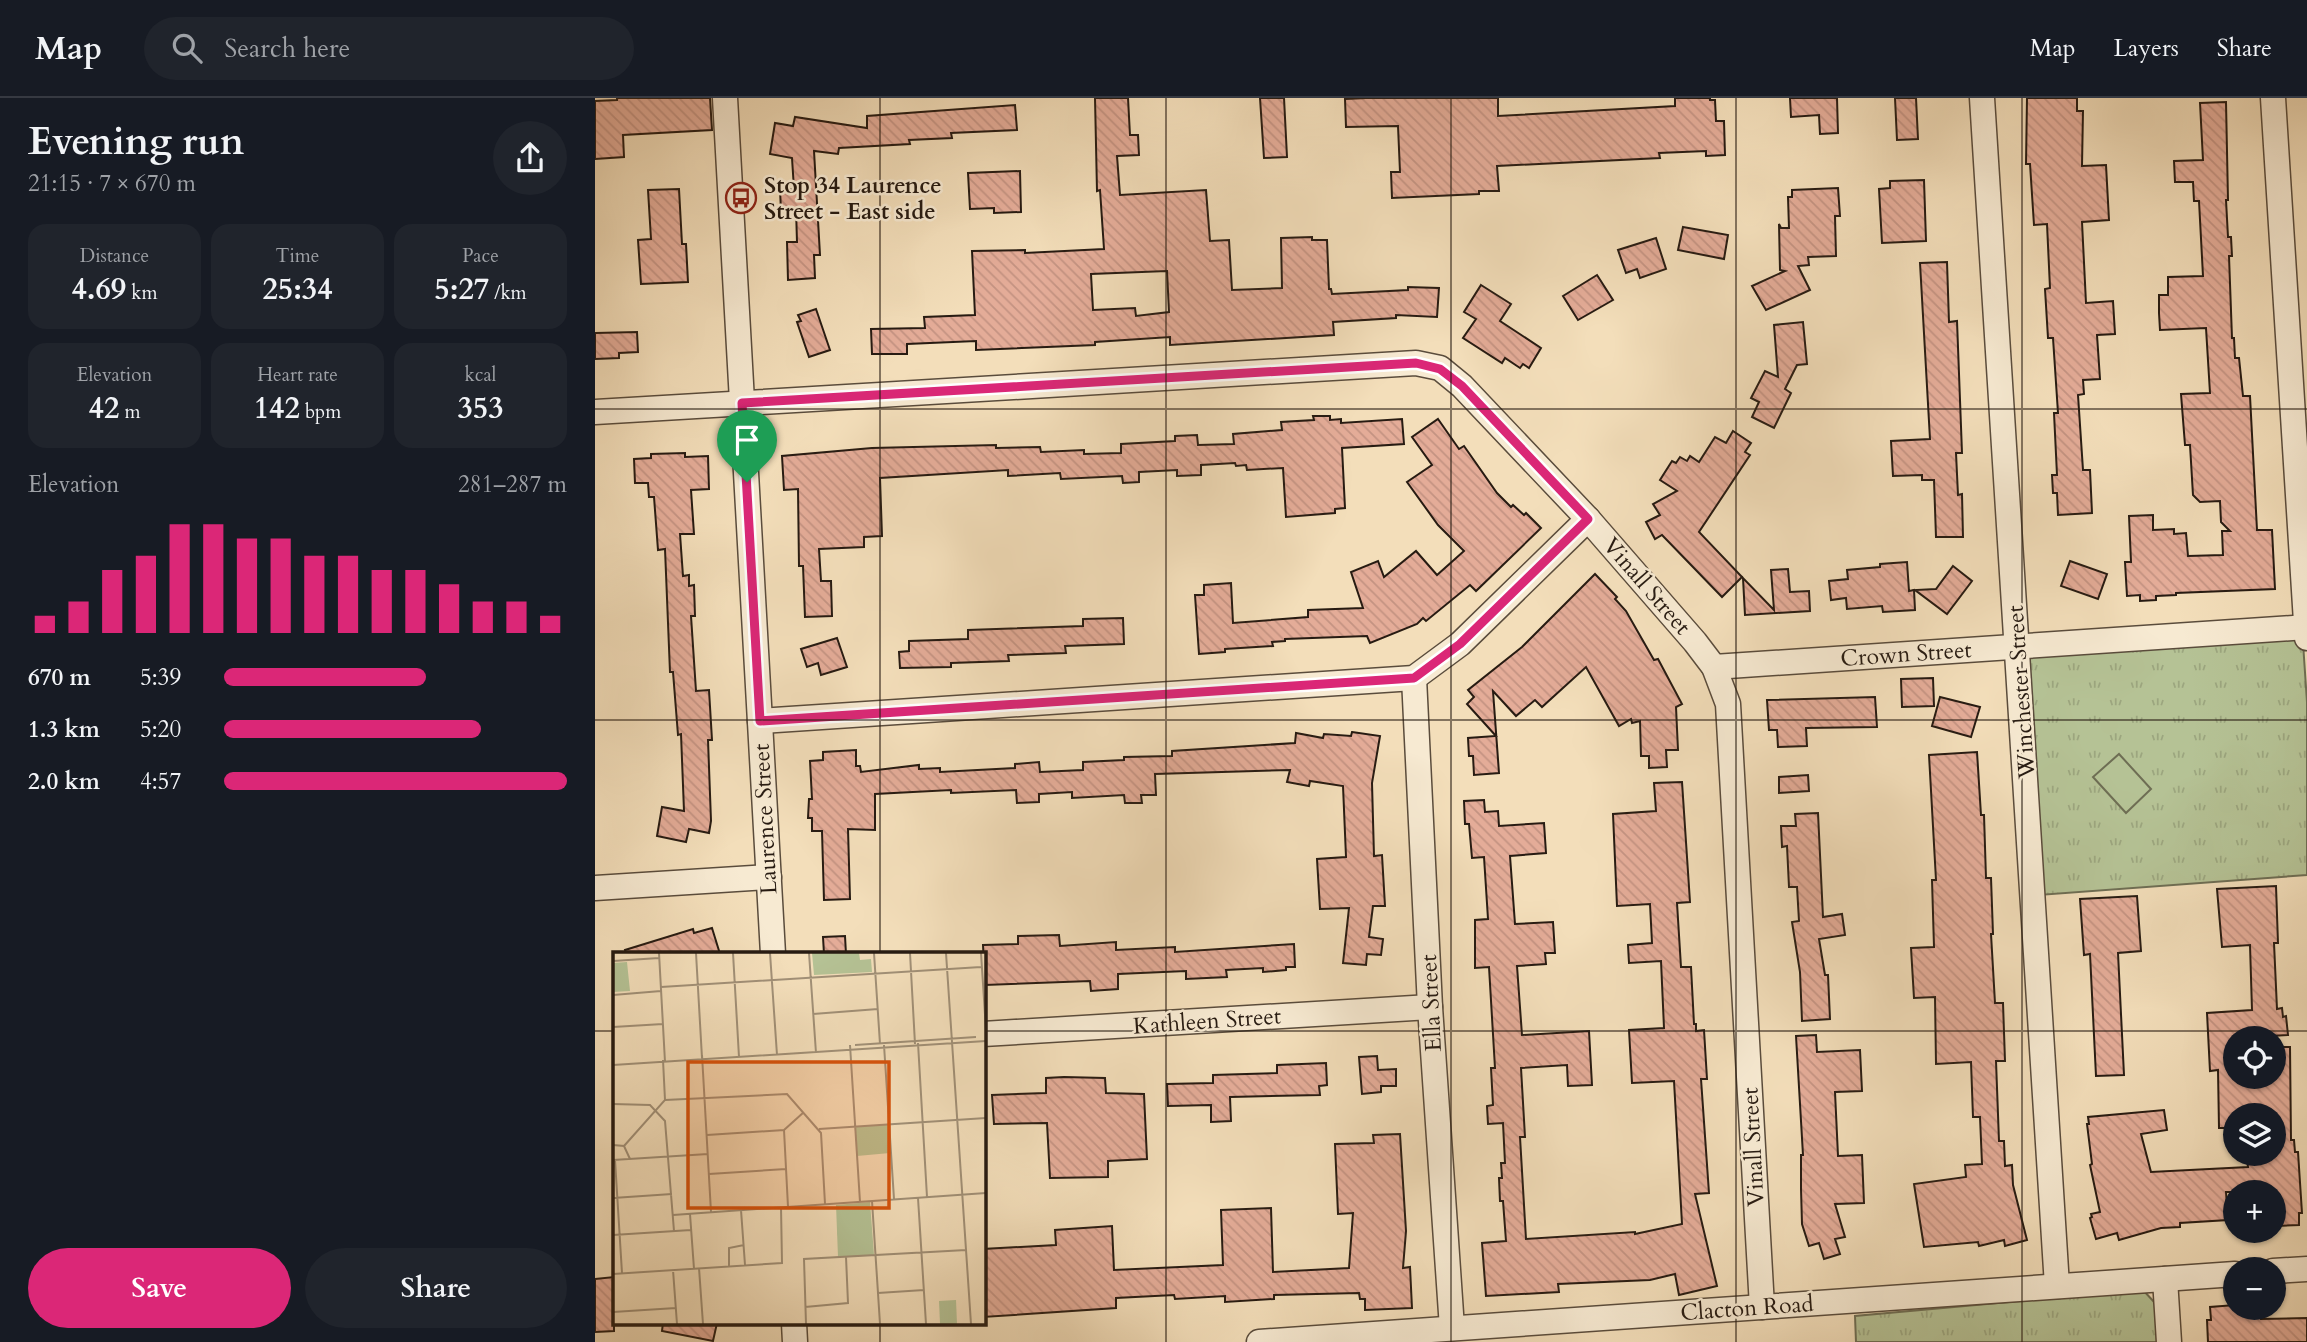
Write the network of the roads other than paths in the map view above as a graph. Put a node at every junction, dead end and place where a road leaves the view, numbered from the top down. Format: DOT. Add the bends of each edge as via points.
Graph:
graph roads {
  1 [pos="725,98"];
  2 [pos="1982,98"];
  3 [pos="2273,98"];
  4 [pos="742,403"];
  5 [pos="595,412"];
  6 [pos="1588,519"];
  7 [pos="2307,627"];
  8 [pos="2307,638"];
  9 [pos="2018,647"];
  10 [pos="1714,667"];
  11 [pos="1414,678"];
  12 [pos="760,721"];
  13 [pos="769,877"];
  14 [pos="595,888"];
  15 [pos="773,952"];
  16 [pos="1430,1007"];
  17 [pos="985,1034"];
  18 [pos="2307,1269"];
  19 [pos="2286,1270"];
  20 [pos="2223,1275"];
  21 [pos="2165,1279"];
  22 [pos="2057,1286"];
  23 [pos="1762,1307"];
  24 [pos="794,1324"];
  25 [pos="1452,1328"];
  26 [pos="1389,1338"];
  27 [pos="795,1342"];
  28 [pos="1259,1342"];
  29 [pos="2169,1342"];
  1 -- 4 [label="street, Laurence Street"];
  2 -- 9 [label="street, Winchester Street"];
  3 -- 7 [label="street"];
  4 -- 5 [label="street, Vinall Street"];
  4 -- 6 [label="street, Vinall Street" via="1416,363 1440,369 1462,386"];
  4 -- 12 [label="street, Laurence Street"];
  6 -- 10 [label="street, Vinall Street"];
  6 -- 11 [label="street" via="1460,644"];
  7 -- 8 [label="street"];
  7 -- 9 [label="street, Crown Street"];
  9 -- 10 [label="street, Crown Street"];
  9 -- 22 [label="street, Winchester Street"];
  10 -- 23 [label="street, Vinall Street" via="1728,704"];
  11 -- 12 [label="street"];
  11 -- 16 [label="street, Ella Street"];
  12 -- 13 [label="street, Laurence Street"];
  13 -- 14 [label="street"];
  13 -- 15 [label="street, Laurence Street"];
  16 -- 17 [label="street, Kathleen Street"];
  16 -- 25 [label="street, Ella Street"];
  18 -- 19 [label="street"];
  20 -- 21 [label="street, Clacton Road"];
  21 -- 22 [label="street, Clacton Road"];
  21 -- 29 [label="street"];
  22 -- 23 [label="street, Clacton Road"];
  23 -- 25 [label="street, Clacton Road"];
  24 -- 27 [label="street"];
  25 -- 26 [label="street, Clacton Road"];
  26 -- 28 [label="street, Clacton Road"];
}
